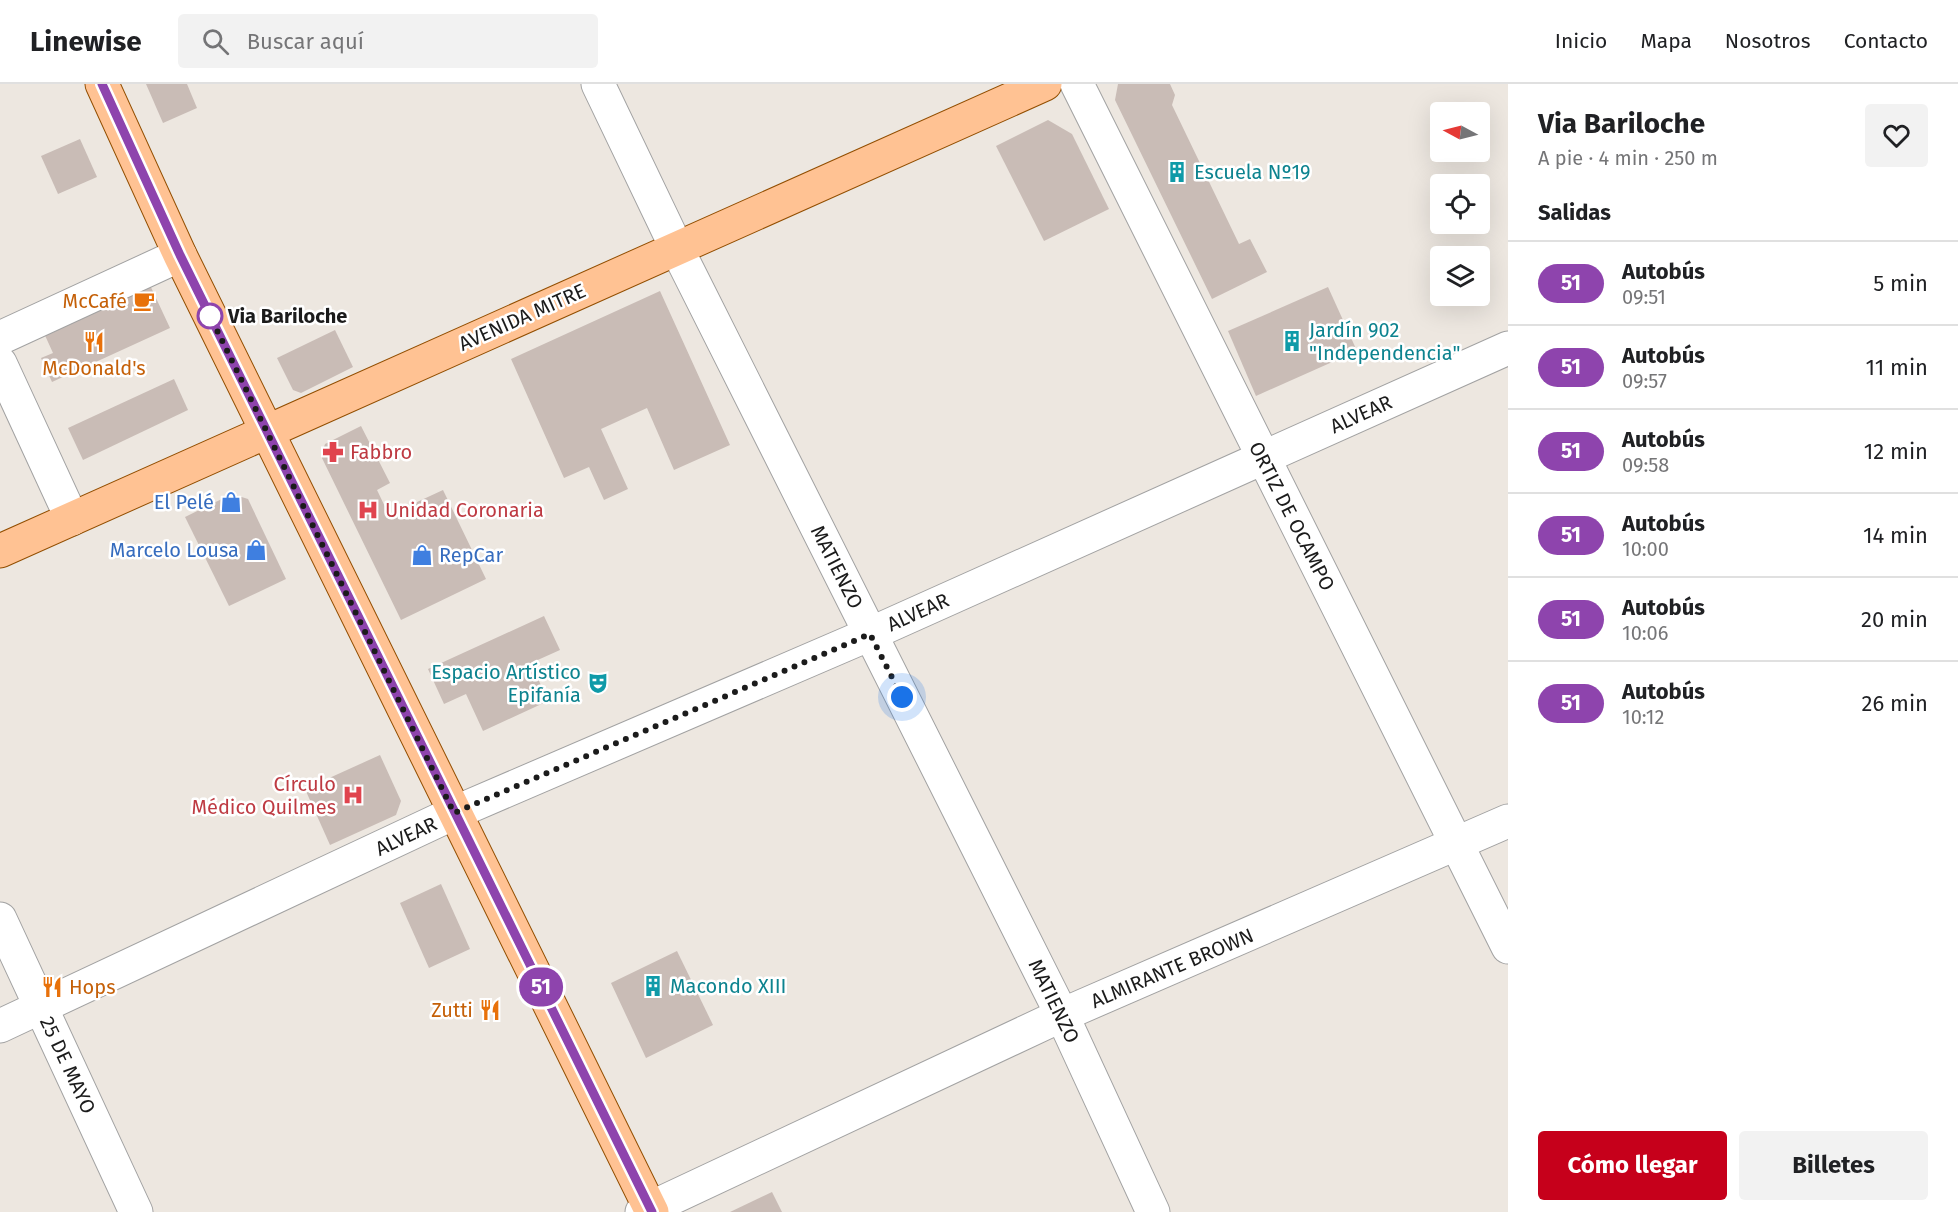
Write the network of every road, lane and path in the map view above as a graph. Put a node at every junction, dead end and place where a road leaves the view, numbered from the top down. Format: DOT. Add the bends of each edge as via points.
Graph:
graph roads {
  1 [pos="102,84"];
  2 [pos="598,84"];
  3 [pos="1045,84"];
  4 [pos="1077,84"];
  5 [pos="677,249"];
  6 [pos="180,255"];
  7 [pos="0,338"];
  8 [pos="1508,348"];
  9 [pos="0,363"];
  10 [pos="266,431"];
  11 [pos="1263,458"];
  12 [pos="72,519"];
  13 [pos="0,551"];
  14 [pos="870,634"];
  15 [pos="454,813"];
  16 [pos="1508,821"];
  17 [pos="1456,844"];
  18 [pos="0,919"];
  19 [pos="1508,947"];
  20 [pos="41,1007"];
  21 [pos="1062,1015"];
  22 [pos="0,1026"];
  23 [pos="648,1211"];
  24 [pos="136,1212"];
  25 [pos="1153,1212"];
  1 -- 6 [label="main road"];
  2 -- 5 [label="street, MATIENZO"];
  3 -- 5 [label="main road, AVENIDA MITRE"];
  4 -- 11 [label="street, ORTIZ DE OCAMPO"];
  5 -- 10 [label="main road, AVENIDA MITRE"];
  5 -- 14 [label="street, MATIENZO"];
  6 -- 7 [label="street"];
  6 -- 10 [label="main road"];
  8 -- 11 [label="street, ALVEAR"];
  9 -- 12 [label="street"];
  10 -- 12 [label="main road, AVENIDA MITRE"];
  10 -- 15 [label="main road"];
  11 -- 14 [label="street, ALVEAR"];
  11 -- 17 [label="street, ORTIZ DE OCAMPO"];
  12 -- 13 [label="main road, AVENIDA MITRE"];
  14 -- 15 [label="street, ALVEAR"];
  14 -- 21 [label="street, MATIENZO"];
  15 -- 20 [label="street, ALVEAR"];
  15 -- 23 [label="main road"];
  16 -- 17 [label="street, ALMIRANTE BROWN"];
  17 -- 19 [label="street, ORTIZ DE OCAMPO"];
  17 -- 21 [label="street, ALMIRANTE BROWN"];
  18 -- 20 [label="street, 25 DE MAYO"];
  20 -- 22 [label="street, ALVEAR"];
  20 -- 24 [label="street, 25 DE MAYO"];
  21 -- 23 [label="street, ALMIRANTE BROWN"];
  21 -- 25 [label="street, MATIENZO"];
}
